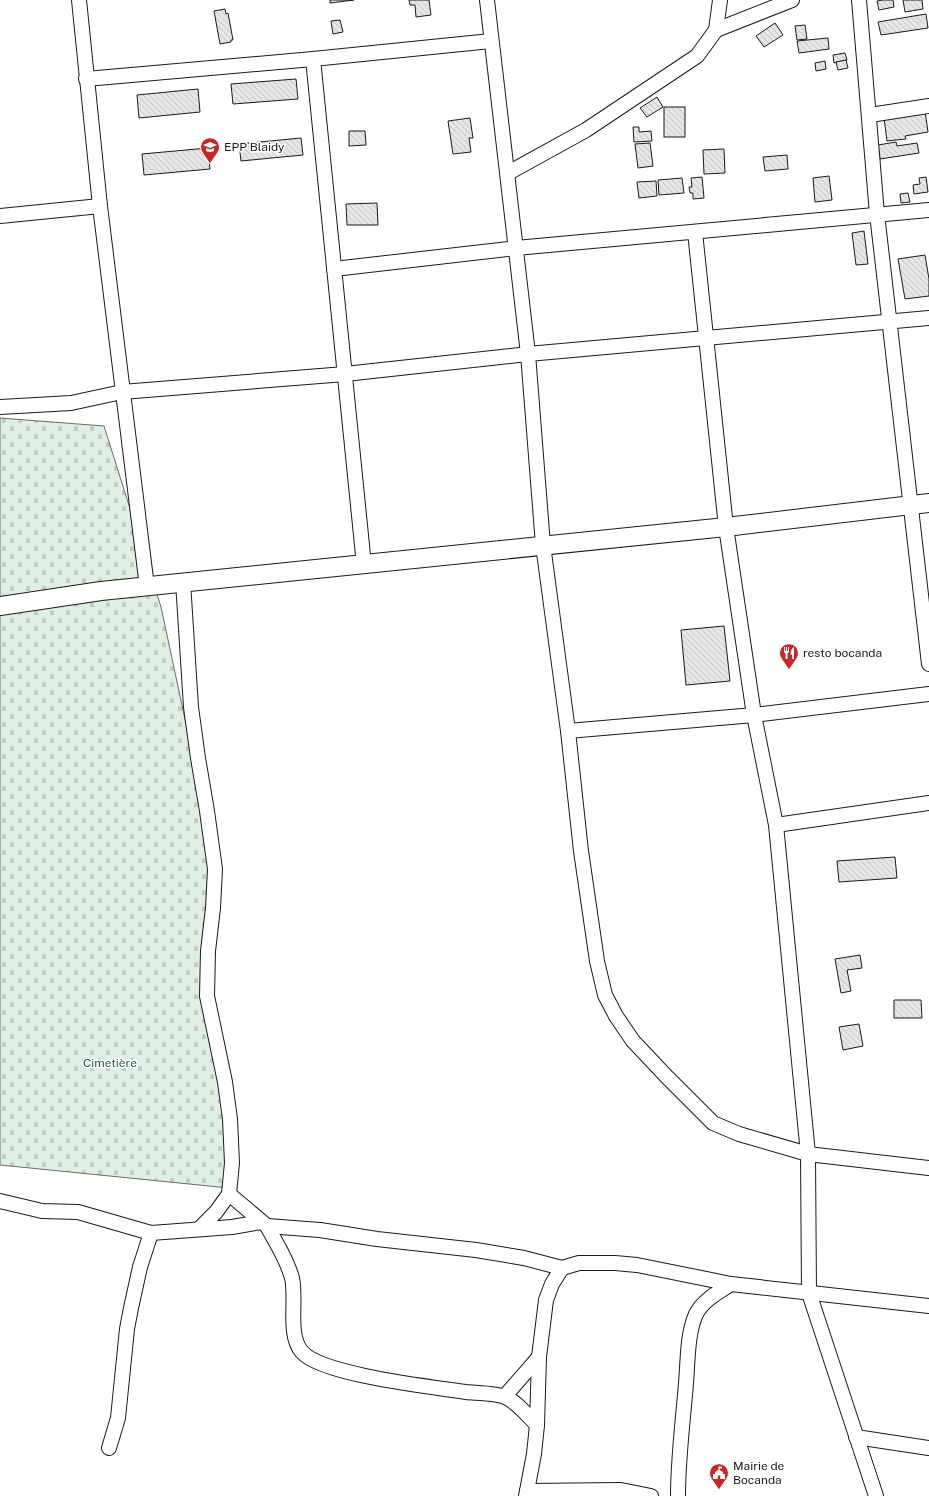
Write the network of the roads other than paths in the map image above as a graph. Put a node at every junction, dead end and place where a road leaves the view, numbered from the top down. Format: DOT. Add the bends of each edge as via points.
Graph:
graph roads {
  1 [pos="79,0"];
  2 [pos="487,0"];
  3 [pos="720,0"];
  4 [pos="792,0"];
  5 [pos="859,0"];
  6 [pos="716,30"];
  7 [pos="491,41"];
  8 [pos="313,59"];
  9 [pos="86,79"];
  10 [pos="929,106"];
  11 [pos="870,115"];
  12 [pos="508,173"];
  13 [pos="100,206"];
  14 [pos="929,210"];
  15 [pos="877,214"];
  16 [pos="0,216"];
  17 [pos="696,232"];
  18 [pos="516,248"];
  19 [pos="334,269"];
  20 [pos="929,318"];
  21 [pos="890,323"];
  22 [pos="707,338"];
  23 [pos="528,354"];
  24 [pos="345,374"];
  25 [pos="122,392"];
  26 [pos="0,407"];
  27 [pos="929,503"];
  28 [pos="910,505"];
  29 [pos="726,527"];
  30 [pos="543,545"];
  31 [pos="364,565"];
  32 [pos="183,582"];
  33 [pos="147,587"];
  34 [pos="0,606"];
  35 [pos="929,664"];
  36 [pos="929,694"];
  37 [pos="754,715"];
  38 [pos="568,731"];
  39 [pos="929,803"];
  40 [pos="776,826"];
  41 [pos="808,1154"];
  42 [pos="929,1168"];
  43 [pos="229,1194"];
  44 [pos="0,1201"];
  45 [pos="264,1224"];
  46 [pos="200,1228"];
  47 [pos="151,1233"];
  48 [pos="562,1268"];
  49 [pos="731,1284"];
  50 [pos="809,1293"];
  51 [pos="929,1306"];
  52 [pos="539,1357"];
  53 [pos="504,1396"];
  54 [pos="536,1425"];
  55 [pos="856,1437"];
  56 [pos="109,1448"];
  57 [pos="929,1448"];
  58 [pos="526,1494"];
  59 [pos="651,1496"];
  60 [pos="678,1496"];
  61 [pos="876,1496"];
  1 -- 9 [label="street"];
  2 -- 7 [label="street"];
  3 -- 6 [label="street"];
  4 -- 6 [label="street"];
  5 -- 11 [label="street"];
  6 -- 12 [label="street" via="697,56 586,130"];
  7 -- 8 [label="street"];
  7 -- 12 [label="street"];
  8 -- 9 [label="street"];
  8 -- 19 [label="street"];
  9 -- 13 [label="street"];
  10 -- 11 [label="street"];
  11 -- 15 [label="street"];
  12 -- 18 [label="street"];
  13 -- 16 [label="street"];
  13 -- 25 [label="street"];
  14 -- 15 [label="street"];
  15 -- 17 [label="street"];
  15 -- 21 [label="street"];
  17 -- 18 [label="street"];
  17 -- 22 [label="street"];
  18 -- 19 [label="street"];
  18 -- 23 [label="street"];
  19 -- 24 [label="street"];
  20 -- 21 [label="street"];
  21 -- 22 [label="street"];
  21 -- 28 [label="street"];
  22 -- 23 [label="street"];
  22 -- 29 [label="street"];
  23 -- 24 [label="street"];
  23 -- 30 [label="street"];
  24 -- 25 [label="street"];
  24 -- 31 [label="street"];
  25 -- 26 [label="street" via="71,403"];
  25 -- 33 [label="street"];
  27 -- 28 [label="main road"];
  28 -- 29 [label="main road"];
  28 -- 35 [label="street"];
  29 -- 30 [label="main road"];
  29 -- 37 [label="street"];
  30 -- 31 [label="main road"];
  30 -- 38 [label="street"];
  31 -- 32 [label="main road"];
  32 -- 33 [label="main road"];
  32 -- 43 [label="street" via="191,707 215,869 207,996 230,1119 232,1163"];
  33 -- 34 [label="main road"];
  36 -- 37 [label="street"];
  37 -- 38 [label="street"];
  37 -- 40 [label="street"];
  38 -- 41 [label="street" via="581,851 597,961 605,995 616,1016 633,1041 713,1123 739,1134"];
  39 -- 40 [label="street"];
  40 -- 41 [label="street"];
  41 -- 42 [label="street"];
  41 -- 50 [label="street"];
  43 -- 45 [label="street"];
  43 -- 46 [label="street"];
  44 -- 47 [label="street" via="42,1211 78,1212"];
  45 -- 46 [label="street"];
  45 -- 48 [label="street" via="476,1250 524,1258"];
  45 -- 53 [label="street" via="287,1264 292,1279 294,1331 298,1346 312,1360 338,1369 392,1381"];
  46 -- 47 [label="street"];
  47 -- 56 [label="street" via="131,1308 118,1418"];
  48 -- 49 [label="street" via="579,1263 615,1262"];
  48 -- 52 [label="street" via="546,1300"];
  49 -- 50 [label="street"];
  49 -- 60 [label="street" via="702,1304 693,1325 682,1426"];
  50 -- 51 [label="street"];
  50 -- 55 [label="street"];
  52 -- 53 [label="street"];
  52 -- 54 [label="street"];
  53 -- 54 [label="street"];
  54 -- 58 [label="street" via="534,1454"];
  55 -- 57 [label="street"];
  55 -- 61 [label="street"];
  58 -- 59 [label="street" via="621,1490"];
}
